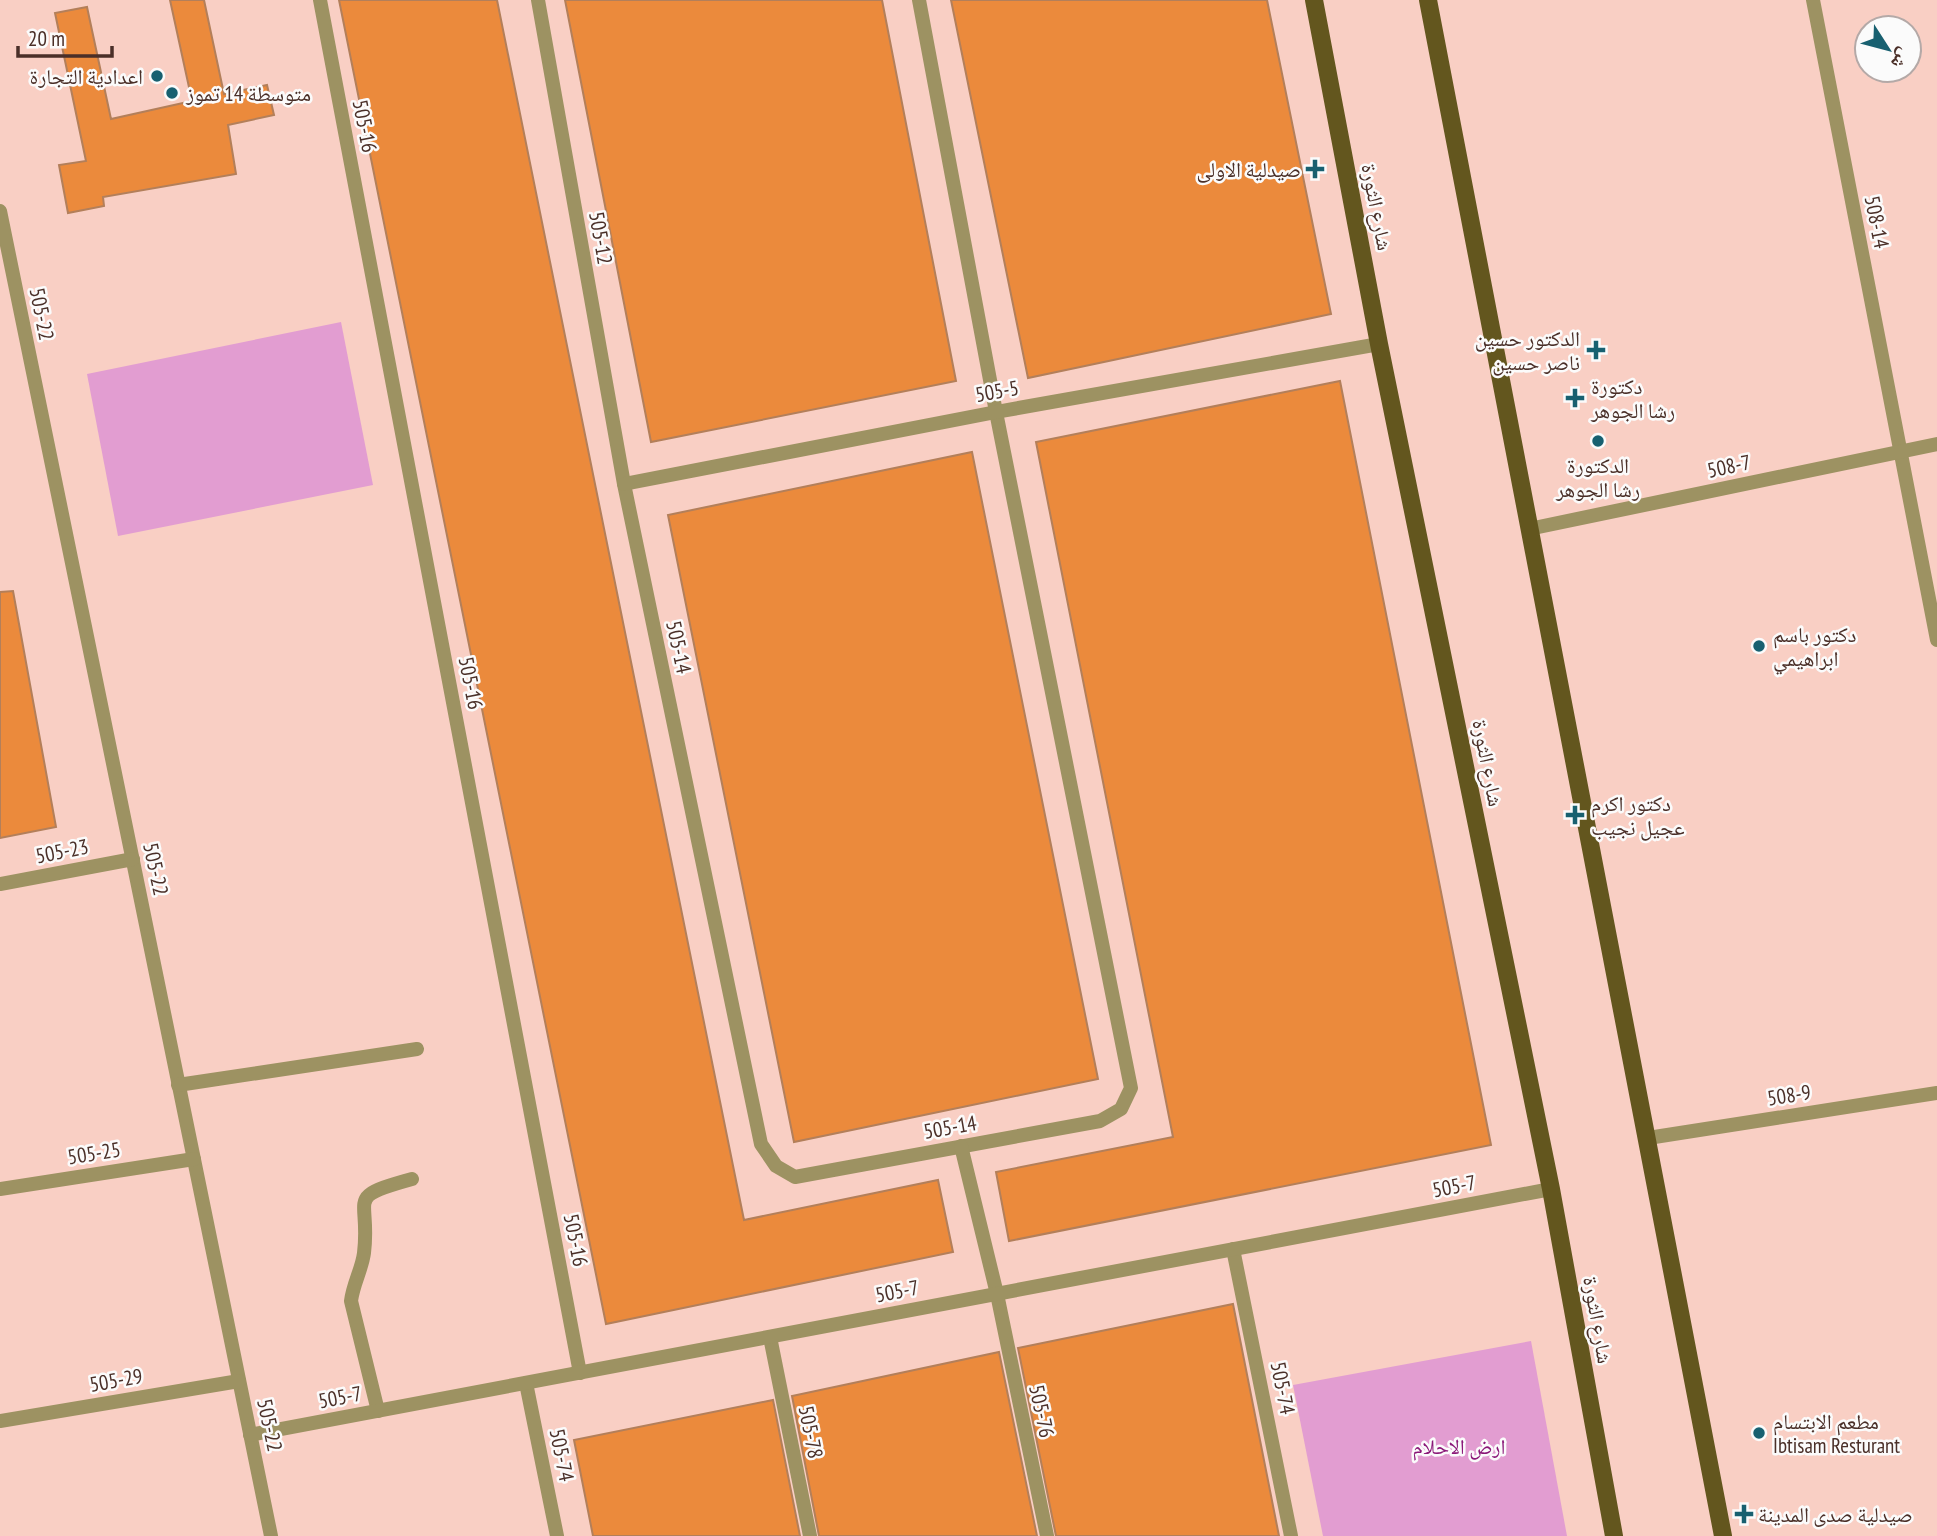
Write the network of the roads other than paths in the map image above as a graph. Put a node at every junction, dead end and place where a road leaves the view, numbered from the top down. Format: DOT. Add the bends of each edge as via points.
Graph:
graph roads {
  1 [pos="320,0"];
  2 [pos="538,0"];
  3 [pos="919,0"];
  4 [pos="1314,0"];
  5 [pos="1428,0"];
  6 [pos="1813,0"];
  7 [pos="0,211"];
  8 [pos="1379,344"];
  9 [pos="996,412"];
  10 [pos="1937,444"];
  11 [pos="1900,452"];
  12 [pos="624,484"];
  13 [pos="1529,528"];
  14 [pos="1937,640"];
  15 [pos="133,859"];
  16 [pos="0,884"];
  17 [pos="417,1049"];
  18 [pos="178,1084"];
  19 [pos="1937,1093"];
  20 [pos="1648,1138"];
  21 [pos="961,1146"];
  22 [pos="194,1159"];
  23 [pos="412,1179"];
  24 [pos="0,1189"];
  25 [pos="1551,1189"];
  26 [pos="1233,1249"];
  27 [pos="996,1294"];
  28 [pos="770,1337"];
  29 [pos="580,1373"];
  30 [pos="239,1381"];
  31 [pos="526,1383"];
  32 [pos="378,1411"];
  33 [pos="0,1421"];
  34 [pos="250,1435"];
  35 [pos="271,1536"];
  36 [pos="557,1536"];
  37 [pos="810,1536"];
  38 [pos="1047,1536"];
  39 [pos="1291,1536"];
  40 [pos="1614,1536"];
  41 [pos="1724,1536"];
  1 -- 29 [label="street, 505-16"];
  2 -- 12 [label="street, 505-12"];
  3 -- 9 [label="street"];
  4 -- 8 [label="main road, شارع الثورة"];
  5 -- 13 [label="main road"];
  6 -- 11 [label="street, 508-14"];
  7 -- 15 [label="street, 505-22"];
  8 -- 9 [label="street, 505-5"];
  8 -- 25 [label="main road, شارع الثورة"];
  9 -- 12 [label="street, 505-5"];
  9 -- 21 [label="street, 505-14" via="1131,1088 1121,1109 1100,1121"];
  10 -- 11 [label="street, 508-7"];
  11 -- 13 [label="street, 508-7"];
  11 -- 14 [label="street, 508-14"];
  12 -- 21 [label="street, 505-14" via="761,1144 776,1166 795,1177"];
  13 -- 20 [label="main road"];
  15 -- 16 [label="street, 505-23"];
  15 -- 18 [label="street, 505-22"];
  17 -- 18 [label="street"];
  18 -- 22 [label="street, 505-22"];
  19 -- 20 [label="street, 508-9"];
  20 -- 41 [label="main road"];
  21 -- 27 [label="street, 505-76"];
  22 -- 24 [label="street, 505-25"];
  22 -- 30 [label="street, 505-22"];
  23 -- 32 [label="street" via="373,1190 362,1210 364,1254 351,1301"];
  25 -- 26 [label="street, 505-7"];
  25 -- 40 [label="main road, شارع الثورة"];
  26 -- 27 [label="street, 505-7"];
  26 -- 39 [label="street, 505-74"];
  27 -- 28 [label="street, 505-7"];
  27 -- 38 [label="street, 505-76"];
  28 -- 29 [label="street, 505-7"];
  28 -- 37 [label="street, 505-78"];
  29 -- 31 [label="street, 505-7"];
  30 -- 33 [label="street, 505-29"];
  30 -- 34 [label="street, 505-22"];
  31 -- 32 [label="street, 505-7"];
  31 -- 36 [label="street, 505-74"];
  32 -- 34 [label="street, 505-7"];
  34 -- 35 [label="street, 505-22"];
}
